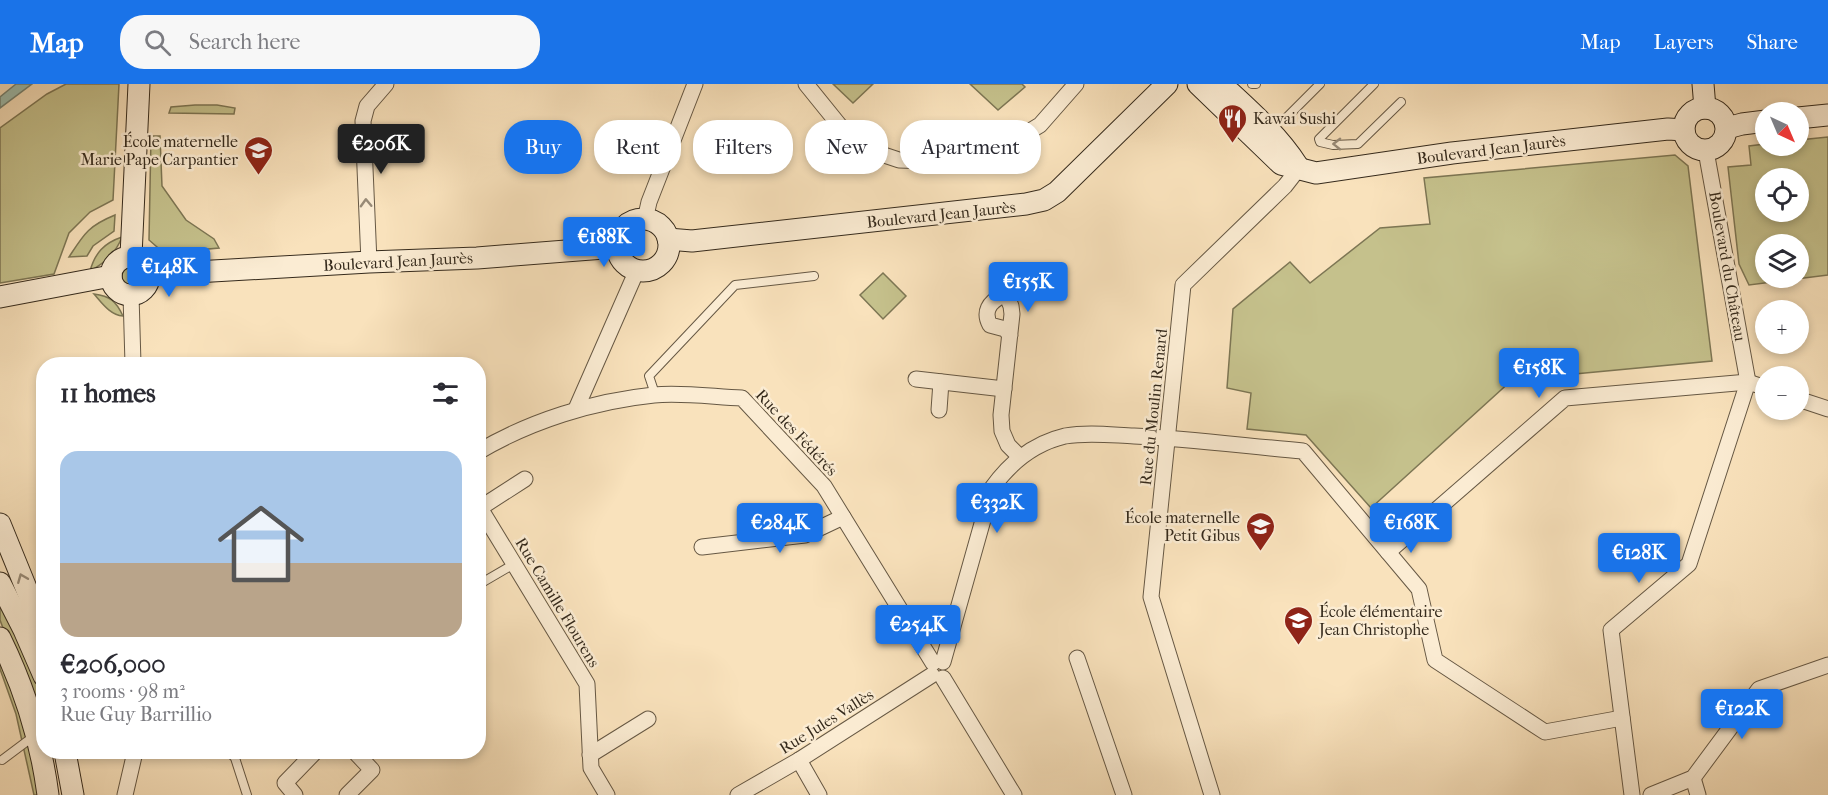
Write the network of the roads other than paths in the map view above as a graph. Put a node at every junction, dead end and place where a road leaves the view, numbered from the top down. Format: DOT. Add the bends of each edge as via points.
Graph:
graph roads {
  1 [pos="131,84"];
  2 [pos="139,84"];
  3 [pos="386,84"];
  4 [pos="695,84"];
  5 [pos="806,84"];
  6 [pos="1076,84"];
  7 [pos="1167,84"];
  8 [pos="1198,84"];
  9 [pos="1221,84"];
  10 [pos="1320,84"];
  11 [pos="1374,84"];
  12 [pos="1703,84"];
  13 [pos="1401,102"];
  14 [pos="1705,108"];
  15 [pos="1828,115"];
  16 [pos="1809,117"];
  17 [pos="1286,118"];
  18 [pos="1755,122"];
  19 [pos="1727,128"];
  20 [pos="1684,130"];
  21 [pos="136,132"];
  22 [pos="1706,151"];
  23 [pos="1299,168"];
  24 [pos="645,220"];
  25 [pos="668,239"];
  26 [pos="617,247"];
  27 [pos="369,262"];
  28 [pos="637,270"];
  29 [pos="111,276"];
  30 [pos="139,276"];
  31 [pos="814,276"];
  32 [pos="6,299"];
  33 [pos="1010,335"];
  34 [pos="133,357"];
  35 [pos="916,379"];
  36 [pos="941,382"];
  37 [pos="1748,382"];
  38 [pos="1755,384"];
  39 [pos="1004,388"];
  40 [pos="655,394"];
  41 [pos="1809,403"];
  42 [pos="576,409"];
  43 [pos="1828,409"];
  44 [pos="939,410"];
  45 [pos="1168,438"];
  46 [pos="486,447"];
  47 [pos="1020,458"];
  48 [pos="525,479"];
  49 [pos="486,504"];
  50 [pos="843,517"];
  51 [pos="486,520"];
  52 [pos="0,524"];
  53 [pos="702,547"];
  54 [pos="1388,552"];
  55 [pos="514,564"];
  56 [pos="486,580"];
  57 [pos="0,584"];
  58 [pos="36,612"];
  59 [pos="0,638"];
  60 [pos="36,658"];
  61 [pos="1077,658"];
  62 [pos="1828,664"];
  63 [pos="938,670"];
  64 [pos="1622,718"];
  65 [pos="648,719"];
  66 [pos="36,735"];
  67 [pos="590,755"];
  68 [pos="41,759"];
  69 [pos="66,759"];
  70 [pos="74,759"];
  71 [pos="133,759"];
  72 [pos="235,759"];
  73 [pos="308,759"];
  74 [pos="362,759"];
  75 [pos="2,760"];
  76 [pos="799,760"];
  77 [pos="1694,778"];
  78 [pos="48,795"];
  79 [pos="73,795"];
  80 [pos="125,795"];
  81 [pos="247,795"];
  82 [pos="295,795"];
  83 [pos="347,795"];
  84 [pos="607,795"];
  85 [pos="738,795"];
  86 [pos="819,795"];
  87 [pos="1014,795"];
  88 [pos="1124,795"];
  89 [pos="1212,795"];
  90 [pos="1632,795"];
  91 [pos="1651,795"];
  92 [pos="1698,795"];
  1 -- 21 [label="street"];
  2 -- 21 [label="street"];
  27 -- 3 [label="street, one-way" via="363,121 367,106"];
  4 -- 24 [label="street"];
  5 -- 6 [label="street" via="840,126 878,153 899,160 954,162 1002,148 1040,125"];
  7 -- 25 [label="street, Boulevard Jean Jaurès" via="1057,192 1044,200 692,241"];
  8 -- 23 [label="street, Boulevard Jean Jaurès" via="1281,164"];
  9 -- 23 [label="street" via="1266,127"];
  10 -- 17 [label="lane"];
  13 -- 11 [label="lane, one-way" via="1358,144 1323,143 1319,139"];
  12 -- 14 [label="street"];
  14 -- 19 [label="street" via="1716,110"];
  14 -- 20 [label="street" via="1687,118"];
  15 -- 16 [label="street"];
  18 -- 19 [label="street"];
  19 -- 22 [label="street" via="1719,146"];
  20 -- 22 [label="street" via="1693,147"];
  20 -- 23 [label="street, Boulevard Jean Jaurès" via="1452,153 1325,172"];
  21 -- 30 [label="street"];
  22 -- 37 [label="street, Boulevard du Château"];
  23 -- 45 [label="street, Rue du Moulin Renard" via="1183,285"];
  24 -- 25 [label="street" via="660,225"];
  24 -- 26 [label="street" via="623,229"];
  25 -- 28 [label="street" via="667,256 662,263 646,271"];
  26 -- 27 [label="street, Boulevard Jean Jaurès"];
  26 -- 28 [label="street" via="623,261"];
  27 -- 30 [label="street, Boulevard Jean Jaurès"];
  28 -- 42 [label="street"];
  29 -- 30 [label="street" via="121,293"];
  29 -- 30 [label="street" via="120,259"];
  29 -- 32 [label="street"];
  30 -- 34 [label="street"];
  31 -- 40 [label="lane" via="735,285 649,376"];
  33 -- 39 [label="street"];
  35 -- 36 [label="street"];
  36 -- 39 [label="street"];
  36 -- 44 [label="street"];
  37 -- 38 [label="street"];
  37 -- 54 [label="street" via="1565,398"];
  37 -- 64 [label="street" via="1689,564 1611,630"];
  39 -- 47 [label="street" via="1002,431"];
  40 -- 42 [label="street, Rue des Fédérés"];
  40 -- 50 [label="street, Rue des Fédérés" via="742,398 824,486"];
  41 -- 43 [label="street"];
  42 -- 46 [label="street, Rue des Fédérés"];
  45 -- 47 [label="street" via="1071,435 1048,441"];
  45 -- 54 [label="street" via="1302,451"];
  45 -- 89 [label="street, Rue du Moulin Renard" via="1151,597"];
  47 -- 63 [label="street" via="992,488"];
  48 -- 49 [label="street, Rue Camille Flourens"];
  50 -- 53 [label="street" via="805,535"];
  50 -- 63 [label="street, Rue des Fédérés"];
  51 -- 55 [label="street, Rue Camille Flourens"];
  58 -- 52 [label="street, one-way"];
  54 -- 64 [label="street" via="1419,589 1435,660 1545,732"];
  55 -- 56 [label="lane"];
  55 -- 67 [label="street, Rue Camille Flourens" via="587,684"];
  57 -- 60 [label="street"];
  59 -- 66 [label="street"];
  61 -- 88 [label="street"];
  62 -- 77 [label="street" via="1759,689"];
  63 -- 76 [label="street, Rue Jules Vallès"];
  63 -- 87 [label="street, Rue des Fédérés"];
  64 -- 90 [label="street"];
  65 -- 67 [label="street"];
  66 -- 75 [label="lane"];
  67 -- 84 [label="street, Rue Camille Flourens" via="591,768"];
  68 -- 78 [label="street"];
  69 -- 79 [label="street"];
  70 -- 79 [label="street"];
  71 -- 80 [label="street"];
  72 -- 81 [label="lane"];
  73 -- 82 [label="street" via="285,783"];
  74 -- 83 [label="street" via="372,770"];
  76 -- 85 [label="street, Rue Jules Vallès"];
  76 -- 86 [label="street"];
  77 -- 91 [label="street"];
  77 -- 92 [label="street"];
}
